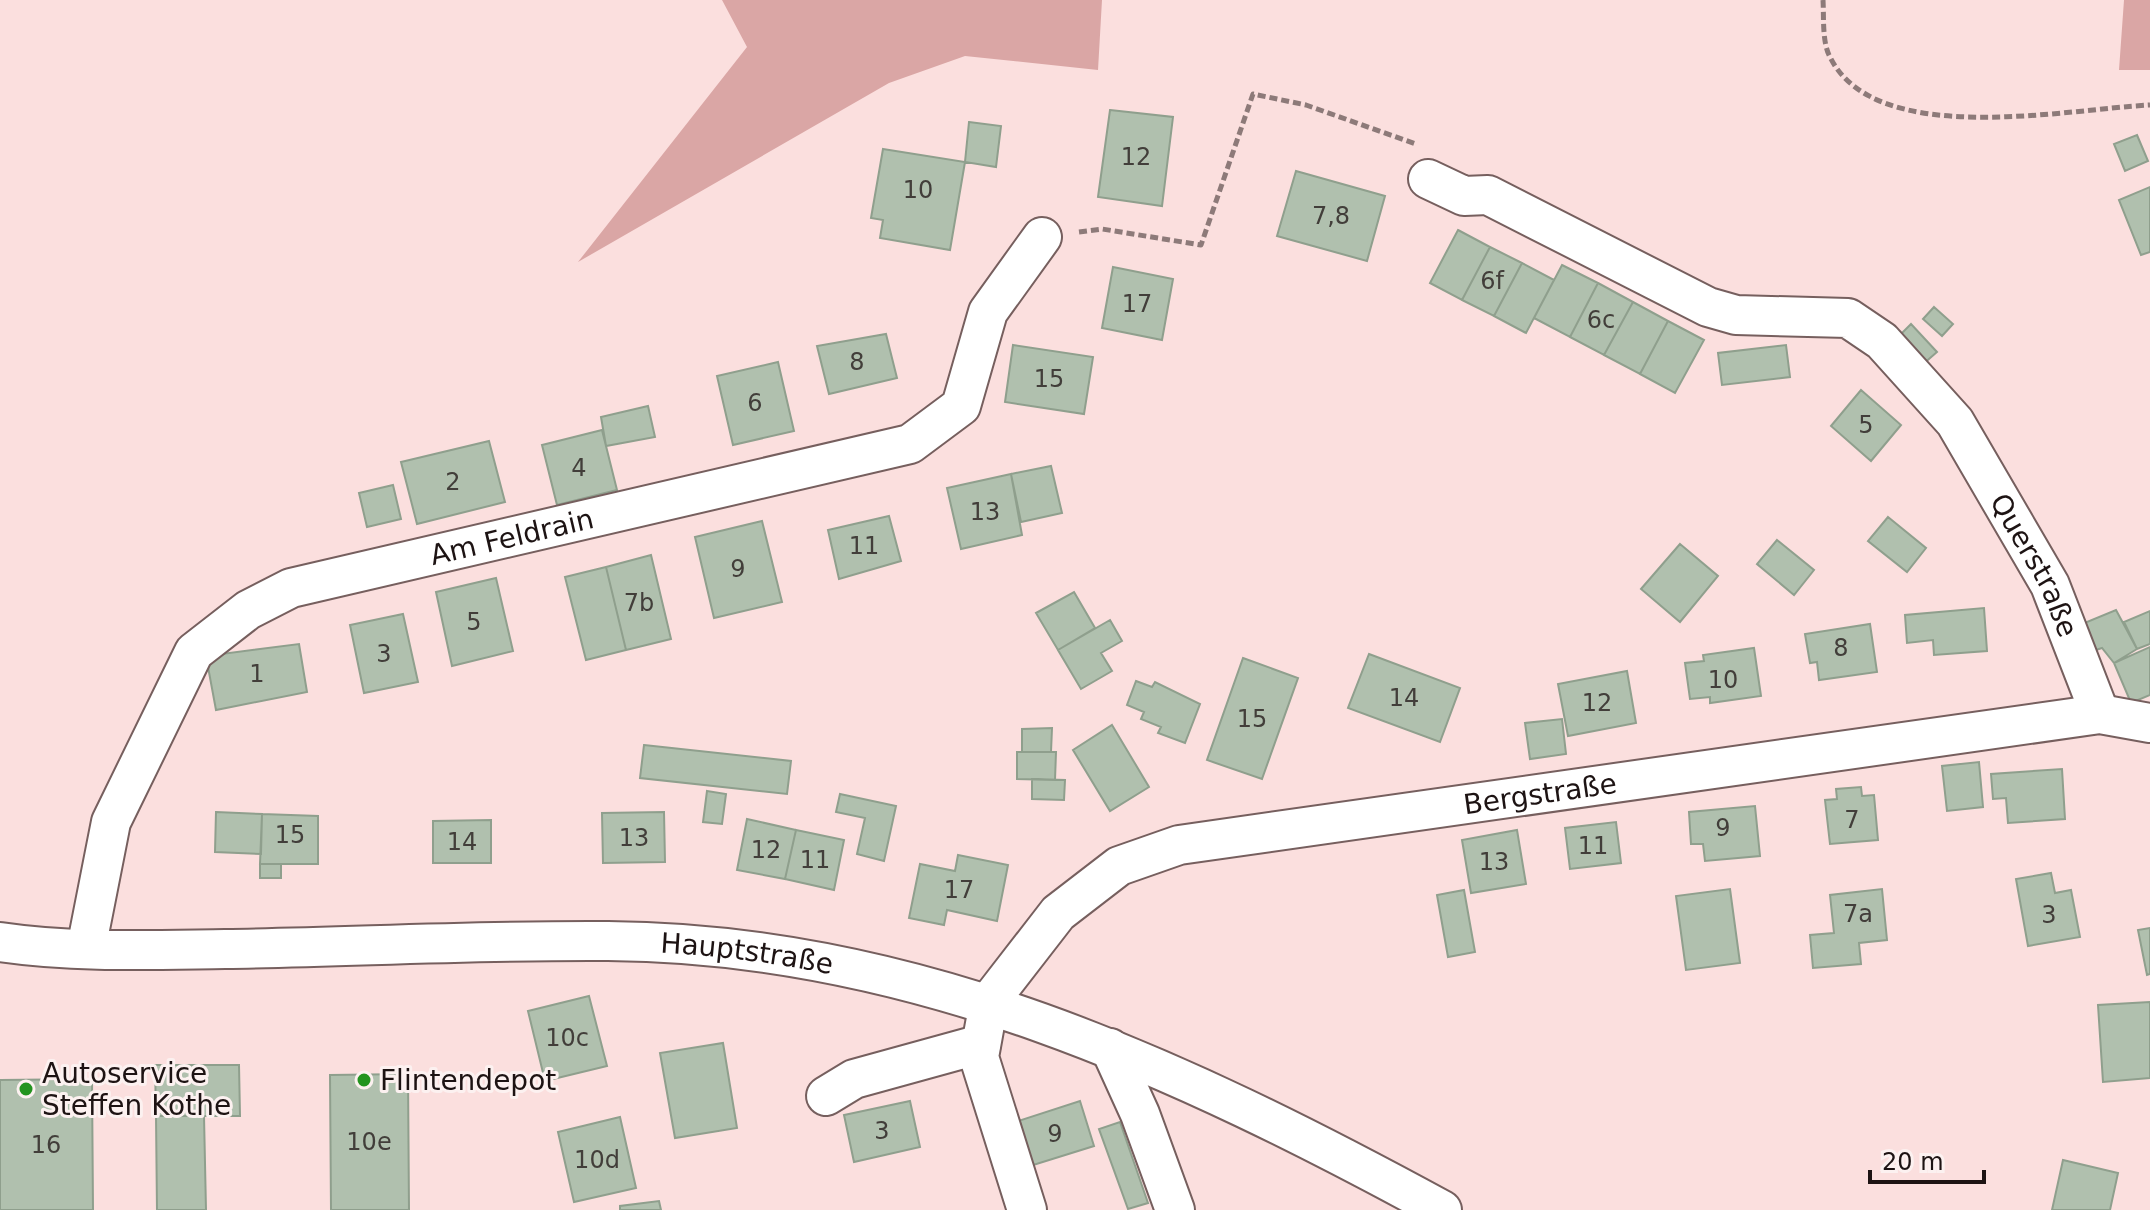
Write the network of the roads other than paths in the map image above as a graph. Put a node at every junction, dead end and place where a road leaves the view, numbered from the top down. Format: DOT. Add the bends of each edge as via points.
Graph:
graph roads {
  1 [pos="1428,179"];
  2 [pos="1042,237"];
  3 [pos="2100,714"];
  4 [pos="2150,723"];
  5 [pos="0,942"];
  6 [pos="86,949"];
  7 [pos="989,1002"];
  8 [pos="981,1044"];
  9 [pos="1110,1048"];
  10 [pos="826,1096"];
  11 [pos="1437,1208"];
  12 [pos="1027,1210"];
  13 [pos="1175,1210"];
  1 -- 3 [label="street, Querstraße" via="1464,196 1488,195 1708,307 1736,315 1848,318 1882,341 1955,422 2050,585"];
  2 -- 6 [label="street, Am Feldrain" via="988,312 961,406 910,444 291,588 248,610 206,641 172,692 111,822"];
  3 -- 4 [label="street, Bergstraße"];
  3 -- 7 [label="street, Bergstraße" via="1179,845 1119,866 1058,913"];
  5 -- 6 [label="street, Hauptstraße"];
  6 -- 7 [label="street, Hauptstraße" via="611,941 770,952 881,973"];
  7 -- 8 [label="street"];
  7 -- 9 [label="street, Hauptstraße"];
  8 -- 10 [label="street" via="854,1079"];
  8 -- 12 [label="street" via="979,1057"];
  9 -- 11 [label="street, Hauptstraße" via="1148,1062"];
  9 -- 13 [label="street"];
}
